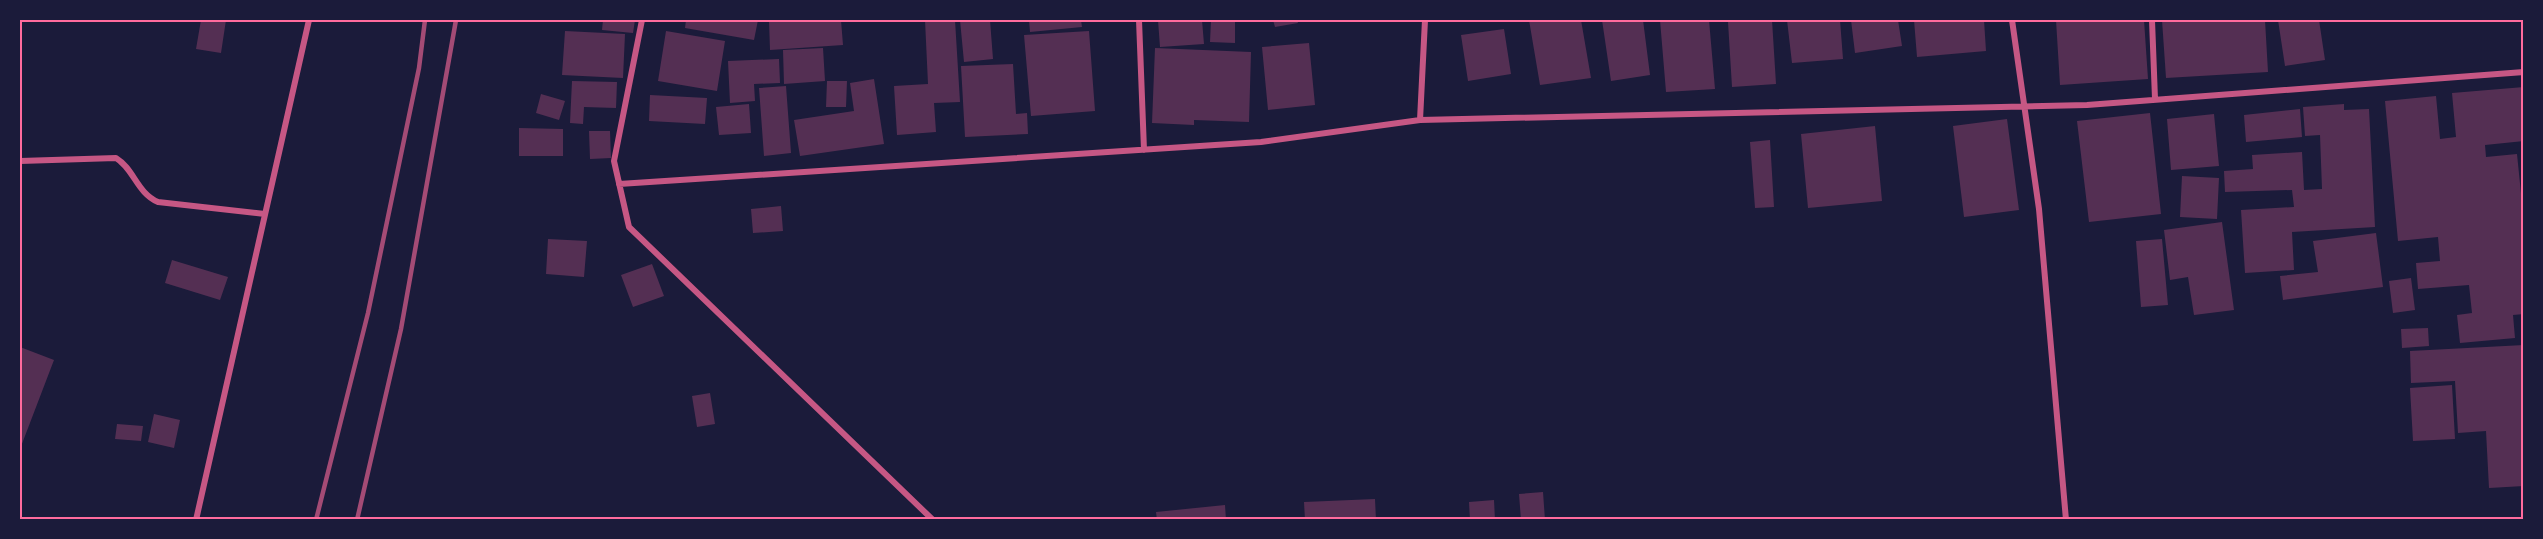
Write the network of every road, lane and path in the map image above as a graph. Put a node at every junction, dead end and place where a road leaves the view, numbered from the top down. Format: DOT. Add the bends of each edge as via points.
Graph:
graph roads {
  1 [pos="309,20"];
  2 [pos="642,20"];
  3 [pos="1139,20"];
  4 [pos="1425,20"];
  5 [pos="2012,20"];
  6 [pos="2152,20"];
  7 [pos="2523,72"];
  8 [pos="2155,99"];
  9 [pos="2024,107"];
  10 [pos="1420,120"];
  11 [pos="1144,150"];
  12 [pos="20,161"];
  13 [pos="619,184"];
  14 [pos="266,214"];
  15 [pos="196,519"];
  16 [pos="933,519"];
  17 [pos="2066,519"];
  1 -- 14 [label="street"];
  2 -- 13 [label="street" via="614,161"];
  3 -- 11 [label="street"];
  4 -- 10 [label="street"];
  5 -- 9 [label="street"];
  6 -- 8 [label="street"];
  7 -- 8 [label="street"];
  8 -- 9 [label="street"];
  9 -- 10 [label="street"];
  9 -- 17 [label="street" via="2039,209"];
  10 -- 11 [label="street" via="1261,142"];
  11 -- 13 [label="street"];
  12 -- 14 [label="street" via="116,158 144,194 158,202"];
  13 -- 16 [label="street" via="629,227"];
  14 -- 15 [label="street"];
}
